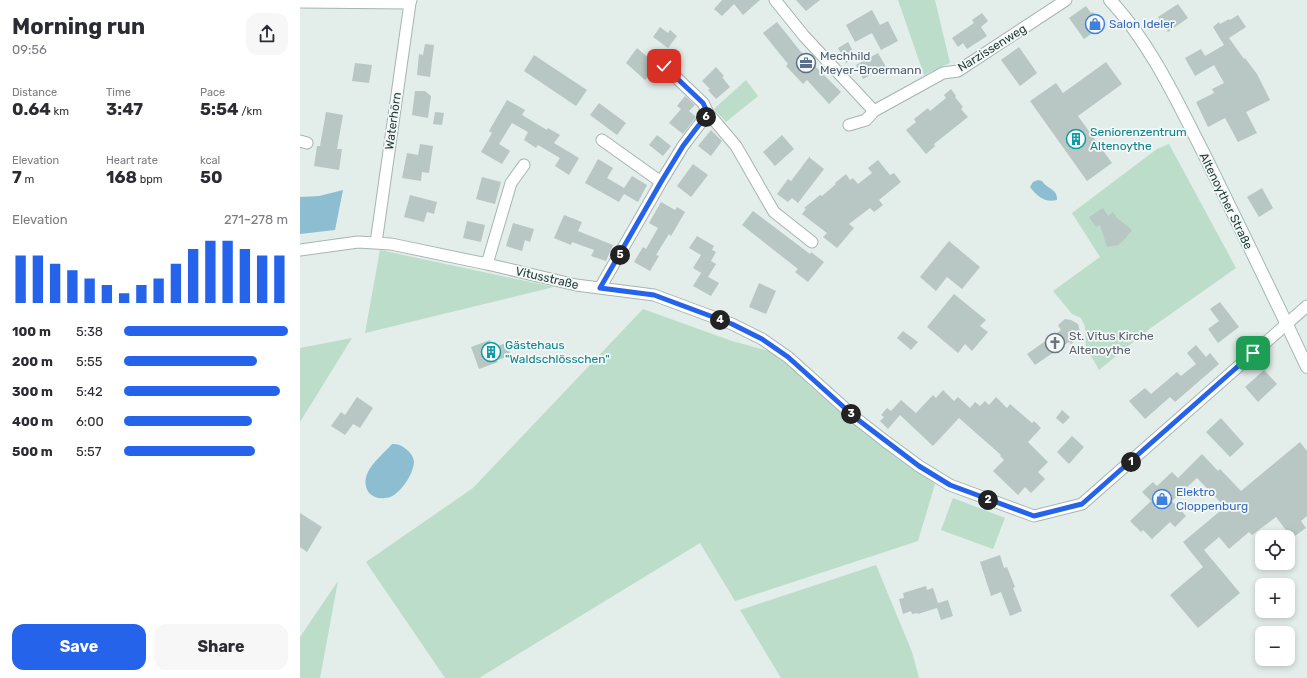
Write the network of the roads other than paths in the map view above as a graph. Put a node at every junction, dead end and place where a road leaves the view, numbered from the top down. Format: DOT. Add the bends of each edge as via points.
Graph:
graph roads {
  1 [pos="775,0"];
  2 [pos="1066,0"];
  3 [pos="1110,0"];
  4 [pos="300,2"];
  5 [pos="410,2"];
  6 [pos="664,66"];
  7 [pos="874,111"];
  8 [pos="708,113"];
  9 [pos="850,125"];
  10 [pos="602,140"];
  11 [pos="524,165"];
  12 [pos="661,182"];
  13 [pos="812,242"];
  14 [pos="376,243"];
  15 [pos="300,250"];
  16 [pos="487,264"];
  17 [pos="600,288"];
  18 [pos="1307,306"];
  19 [pos="1286,324"];
  20 [pos="1307,367"];
  1 -- 7 [label="street" via="804,36"];
  2 -- 7 [label="street, Narzissenweg" via="958,71 943,73"];
  3 -- 19 [label="main road, Altenoyther Straße" via="1159,68 1222,190"];
  4 -- 5 [label="street"];
  5 -- 14 [label="street, Waterhörn"];
  6 -- 8 [label="street" via="703,103"];
  7 -- 9 [label="street, Narzissenweg" via="866,120"];
  8 -- 12 [label="street" via="683,146"];
  8 -- 13 [label="street" via="736,146 774,212"];
  10 -- 12 [label="street"];
  11 -- 16 [label="street" via="511,183"];
  12 -- 17 [label="street"];
  14 -- 15 [label="street, Vitusstraße" via="358,242"];
  14 -- 16 [label="street, Vitusstraße"];
  16 -- 17 [label="street, Vitusstraße" via="576,285"];
  17 -- 19 [label="street, Vitusstraße" via="654,295 732,324 762,339 788,357 857,419 919,466 950,485 1034,516 1082,504"];
  18 -- 19 [label="street, Vitusstraße"];
  19 -- 20 [label="main road, Altenoyther Straße"];
}
